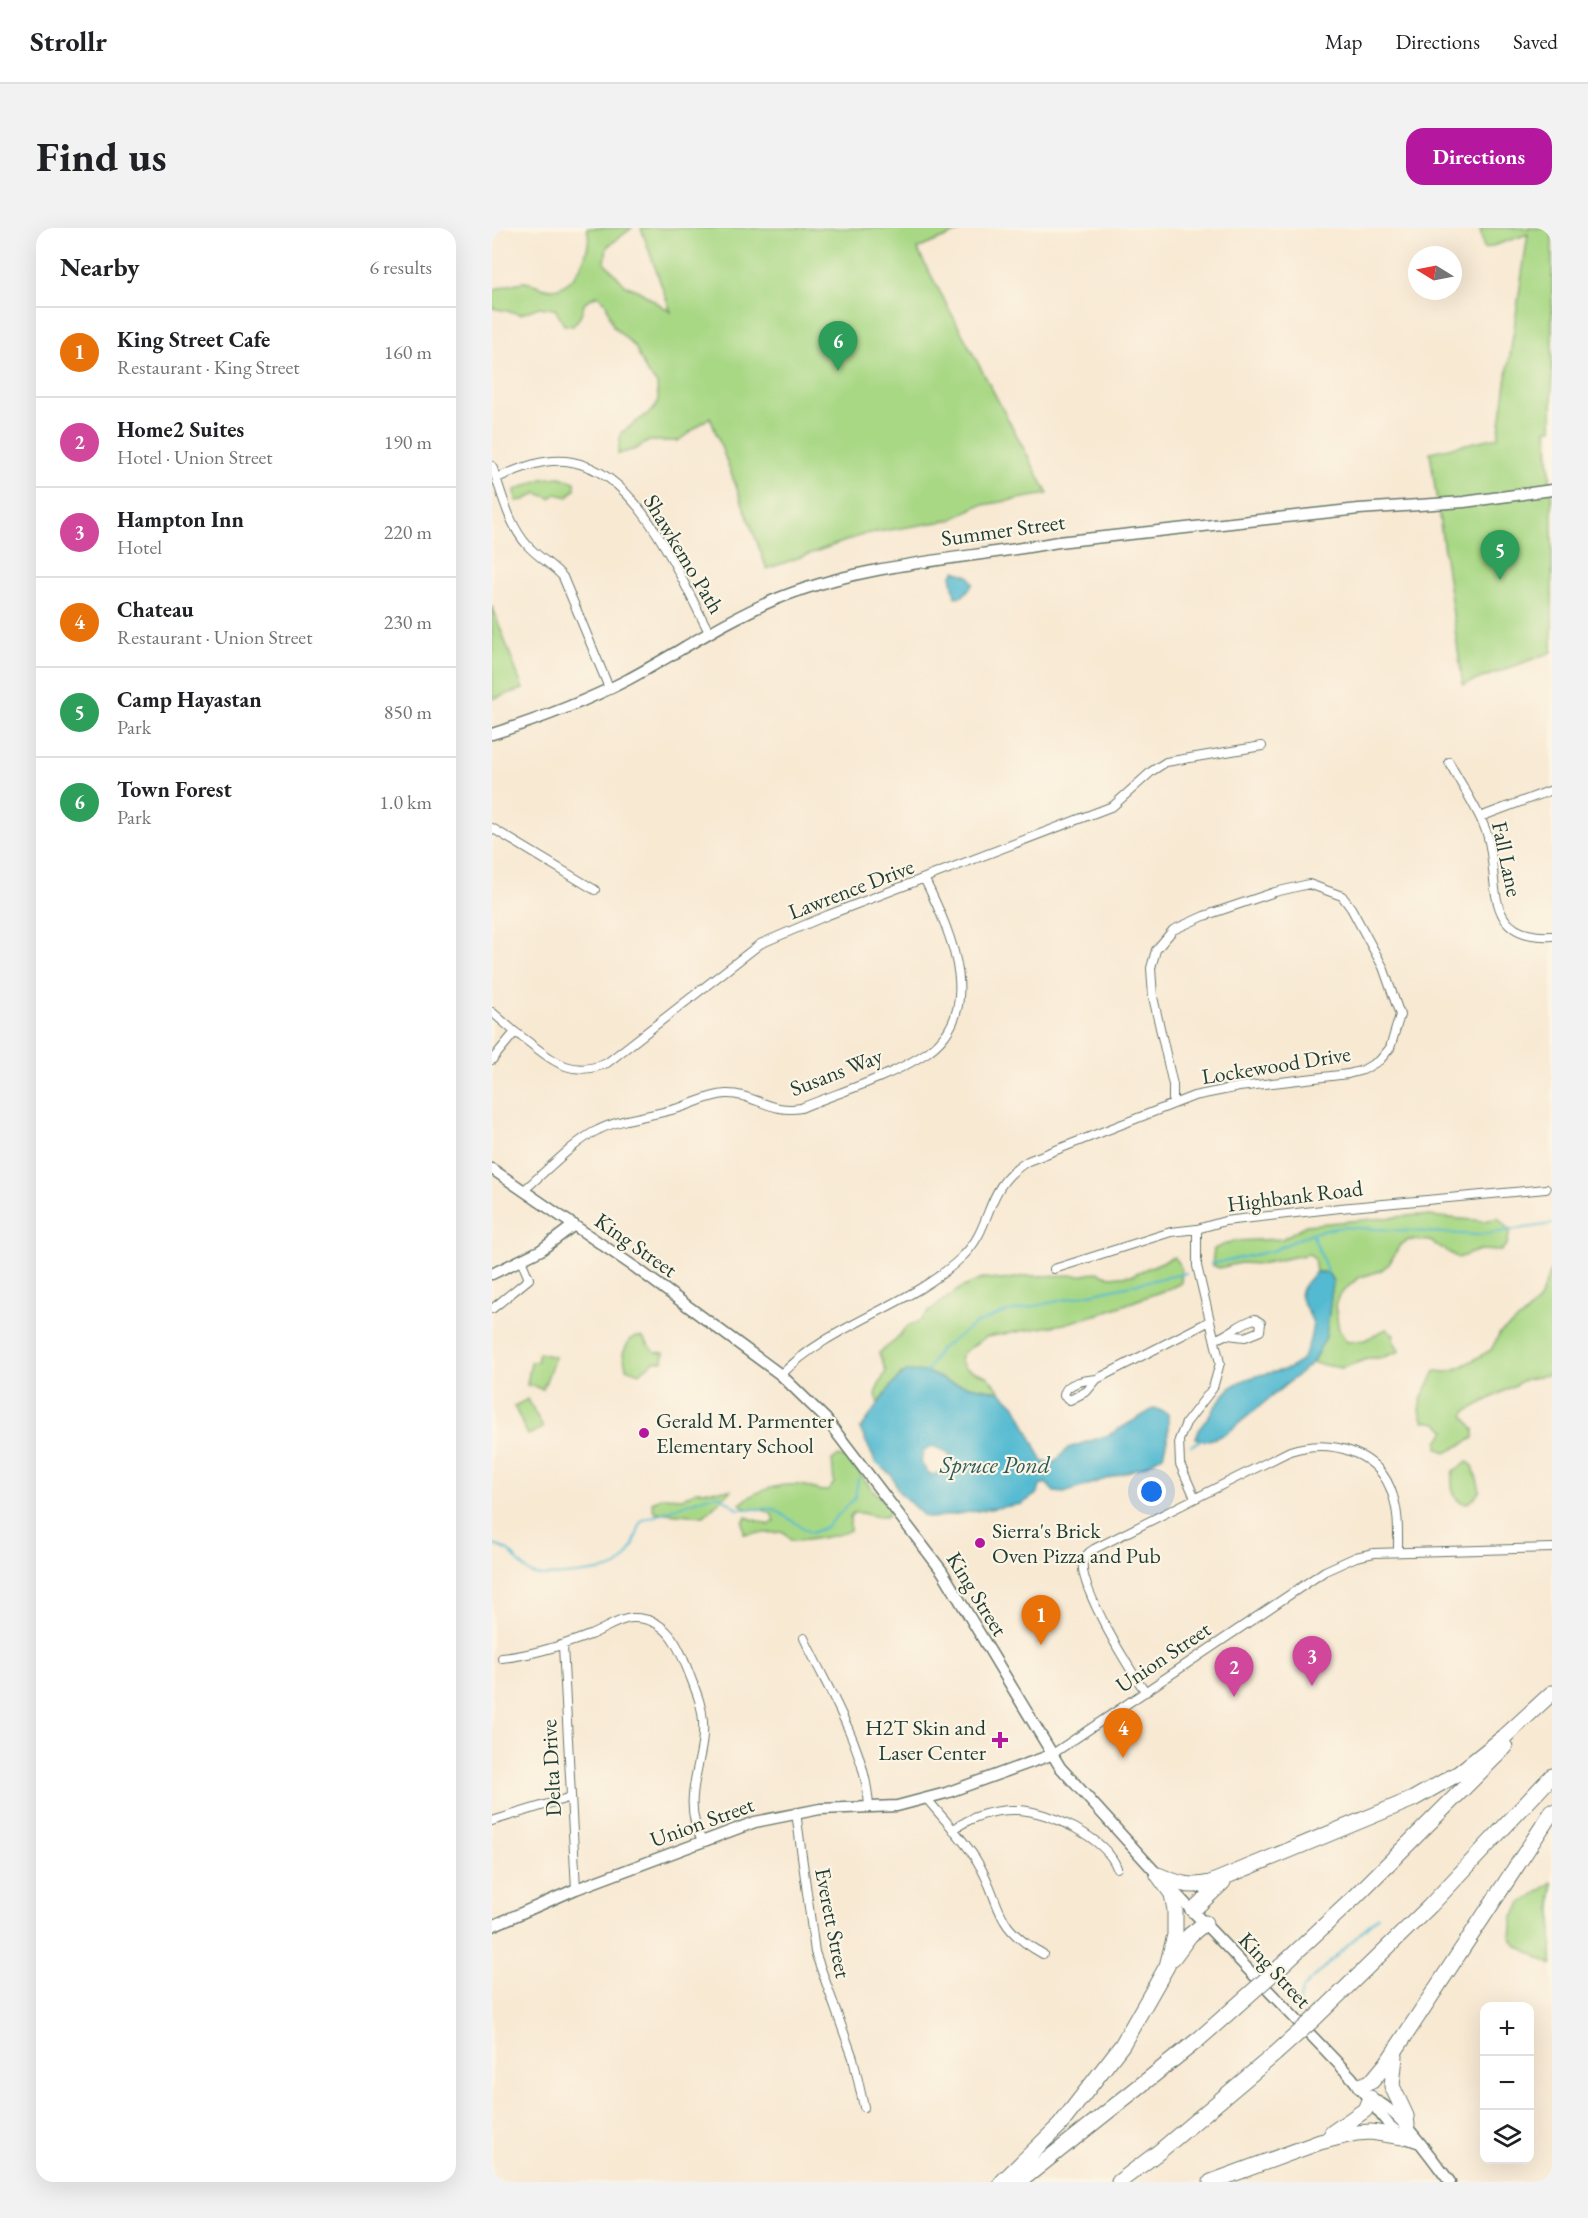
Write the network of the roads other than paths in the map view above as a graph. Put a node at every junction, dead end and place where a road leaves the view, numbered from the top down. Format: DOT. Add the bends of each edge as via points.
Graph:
graph roads {
  1 [pos="492,466"];
  2 [pos="496,478"];
  3 [pos="1552,490"];
  4 [pos="709,632"];
  5 [pos="609,688"];
  6 [pos="492,734"];
  7 [pos="1262,746"];
  8 [pos="1449,762"];
  9 [pos="1552,790"];
  10 [pos="1480,817"];
  11 [pos="492,828"];
  12 [pos="925,880"];
  13 [pos="595,890"];
  14 [pos="1552,936"];
  15 [pos="492,1012"];
  16 [pos="515,1032"];
  17 [pos="492,1060"];
  18 [pos="1173,1102"];
  19 [pos="492,1169"];
  20 [pos="1546,1189"];
  21 [pos="523,1191"];
  22 [pos="574,1225"];
  23 [pos="1197,1229"];
  24 [pos="521,1260"];
  25 [pos="1054,1269"];
  26 [pos="492,1274"];
  27 [pos="492,1309"];
  28 [pos="1210,1321"];
  29 [pos="1228,1335"];
  30 [pos="1216,1340"];
  31 [pos="781,1375"];
  32 [pos="1097,1379"];
  33 [pos="1194,1498"];
  34 [pos="1552,1548"];
  35 [pos="1398,1552"];
  36 [pos="804,1638"];
  37 [pos="563,1646"];
  38 [pos="502,1658"];
  39 [pos="1146,1692"];
  40 [pos="1552,1695"];
  41 [pos="1051,1755"];
  42 [pos="1552,1776"];
  43 [pos="571,1797"];
  44 [pos="927,1799"];
  45 [pos="869,1808"];
  46 [pos="796,1812"];
  47 [pos="1552,1812"];
  48 [pos="492,1821"];
  49 [pos="953,1830"];
  50 [pos="702,1841"];
  51 [pos="1117,1868"];
  52 [pos="1158,1875"];
  53 [pos="1230,1876"];
  54 [pos="576,1889"];
  55 [pos="1193,1910"];
  56 [pos="1205,1923"];
  57 [pos="492,1926"];
  58 [pos="1042,1954"];
  59 [pos="1167,1966"];
  60 [pos="1397,2047"];
  61 [pos="1367,2095"];
  62 [pos="864,2107"];
  63 [pos="1409,2135"];
  64 [pos="1320,2142"];
  65 [pos="1002,2182"];
  66 [pos="1019,2182"];
  67 [pos="1119,2182"];
  68 [pos="1211,2182"];
  69 [pos="1450,2182"];
  1 -- 2 [label="street"];
  2 -- 4 [label="street, Shawkemo Path" via="553,461 571,461 602,474 642,511"];
  2 -- 5 [label="street" via="517,532 563,577"];
  3 -- 4 [label="main road, Summer Street" via="1464,502 1223,523 940,558 814,586"];
  4 -- 5 [label="main road, Summer Street"];
  5 -- 6 [label="main road, Summer Street"];
  7 -- 12 [label="street, Lawrence Drive" via="1166,762 1113,806"];
  8 -- 10 [label="street, Fall Lane"];
  9 -- 10 [label="street"];
  10 -- 14 [label="street, Fall Lane" via="1491,848 1497,906 1514,928"];
  11 -- 13 [label="street"];
  12 -- 16 [label="street, Lawrence Drive" via="760,944 607,1063 593,1069 575,1070 561,1065"];
  12 -- 21 [label="street, Susans Way" via="958,963 960,986 952,1026 922,1056 801,1108 782,1110 725,1094 615,1124 586,1136"];
  15 -- 16 [label="street, Lawrence Drive"];
  16 -- 17 [label="street"];
  18 -- 18 [label="street, Lockewood Drive" via="1239,1087 1348,1074 1380,1060 1390,1048 1400,1015 1383,967 1342,896 1309,884 1275,892 1173,930 1156,950 1151,968 1153,997 1173,1085"];
  18 -- 31 [label="street, Lockewood Drive" via="1028,1161 1009,1173 996,1191 981,1231 962,1257 937,1279 804,1354"];
  19 -- 21 [label="main road, King Street"];
  20 -- 23 [label="street, Highbank Road" via="1318,1210 1225,1221"];
  21 -- 22 [label="main road, King Street"];
  22 -- 24 [label="main road"];
  22 -- 31 [label="main road, King Street"];
  23 -- 25 [label="street, Highbank Road" via="1178,1230"];
  23 -- 28 [label="street" via="1197,1266"];
  24 -- 26 [label="main road"];
  24 -- 27 [label="street" via="529,1279"];
  28 -- 30 [label="street"];
  28 -- 32 [label="street"];
  29 -- 30 [label="street"];
  30 -- 33 [label="street" via="1220,1363 1216,1382 1186,1423 1179,1440 1180,1464"];
  31 -- 41 [label="main road, King Street" via="826,1419 942,1570"];
  33 -- 35 [label="street" via="1290,1452 1318,1444 1333,1446 1367,1461 1385,1479 1395,1503"];
  33 -- 39 [label="street" via="1094,1549 1083,1559 1087,1590"];
  34 -- 35 [label="street, Union Street"];
  35 -- 39 [label="street, Union Street" via="1356,1557 1325,1570"];
  36 -- 45 [label="street" via="863,1764"];
  37 -- 38 [label="street"];
  37 -- 43 [label="street, Delta Drive"];
  37 -- 50 [label="street" via="623,1620 643,1619 659,1624 670,1634 700,1700 704,1723 692,1800 695,1826"];
  39 -- 41 [label="street, Union Street"];
  40 -- 53 [label="highway" via="1459,1773 1413,1799"];
  40 -- 66 [label="highway, bridge" via="1356,1896 1280,1967 1199,2039"];
  41 -- 44 [label="main road, Union Street"];
  41 -- 52 [label="main road, King Street"];
  42 -- 67 [label="highway, bridge" via="1430,1906 1314,2019"];
  43 -- 48 [label="street"];
  43 -- 54 [label="street, Delta Drive"];
  44 -- 45 [label="main road, Union Street"];
  44 -- 49 [label="street"];
  45 -- 46 [label="main road, Union Street"];
  46 -- 50 [label="main road, Union Street"];
  46 -- 62 [label="street, Everett Street" via="817,1959 855,2066"];
  47 -- 60 [label="highway"];
  49 -- 51 [label="street" via="987,1814 1025,1811 1086,1835 1110,1853"];
  49 -- 58 [label="street" via="979,1863 1008,1928"];
  50 -- 54 [label="main road, Union Street"];
  52 -- 53 [label="highway" via="1194,1886"];
  52 -- 55 [label="main road, King Street"];
  52 -- 59 [label="highway" via="1172,1894 1175,1910 1175,1935"];
  53 -- 55 [label="highway"];
  54 -- 57 [label="main road, Union Street"];
  55 -- 56 [label="main road, King Street"];
  56 -- 59 [label="highway" via="1190,1935"];
  56 -- 61 [label="main road, King Street"];
  59 -- 65 [label="highway" via="1122,2045 1060,2125"];
  60 -- 61 [label="highway" via="1372,2081"];
  60 -- 63 [label="highway" via="1392,2086 1406,2116"];
  61 -- 63 [label="main road, King Street" via="1374,2108"];
  61 -- 64 [label="highway" via="1360,2115"];
  63 -- 64 [label="highway" via="1371,2132"];
  63 -- 69 [label="main road, King Street"];
  64 -- 68 [label="highway"];
}
